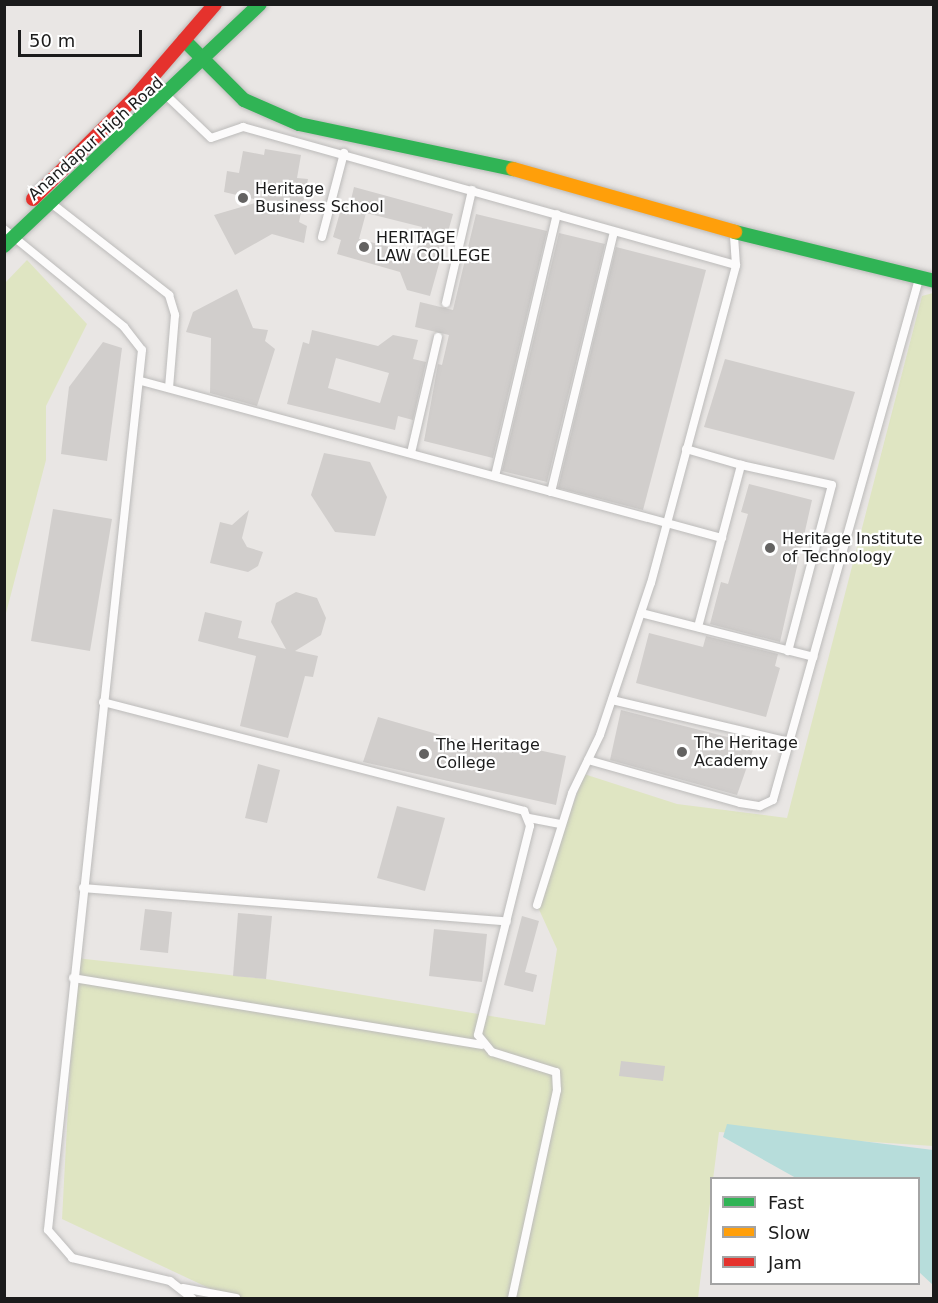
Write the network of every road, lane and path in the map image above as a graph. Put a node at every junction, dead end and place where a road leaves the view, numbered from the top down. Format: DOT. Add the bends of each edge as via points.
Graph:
graph roads {
  1 [pos="215,4"];
  2 [pos="260,4"];
  3 [pos="184,40"];
  4 [pos="204,61"];
  5 [pos="150,79"];
  6 [pos="167,97"];
  7 [pos="344,153"];
  8 [pos="472,190"];
  9 [pos="40,192"];
  10 [pos="50,203"];
  11 [pos="557,214"];
  12 [pos="614,231"];
  13 [pos="734,232"];
  14 [pos="7,235"];
  15 [pos="322,237"];
  16 [pos="736,266"];
  17 [pos="919,278"];
  18 [pos="933,281"];
  19 [pos="446,303"];
  20 [pos="438,337"];
  21 [pos="141,381"];
  22 [pos="169,388"];
  23 [pos="686,449"];
  24 [pos="411,453"];
  25 [pos="741,465"];
  26 [pos="495,476"];
  27 [pos="551,492"];
  28 [pos="667,524"];
  29 [pos="722,538"];
  30 [pos="641,613"];
  31 [pos="698,627"];
  32 [pos="788,651"];
  33 [pos="813,657"];
  34 [pos="612,700"];
  35 [pos="103,702"];
  36 [pos="790,742"];
  37 [pos="588,760"];
  38 [pos="529,818"];
  39 [pos="561,824"];
  40 [pos="83,888"];
  41 [pos="537,905"];
  42 [pos="507,921"];
  43 [pos="73,978"];
  44 [pos="482,1045"];
  45 [pos="183,1288"];
  46 [pos="192,1298"];
  47 [pos="236,1299"];
  48 [pos="512,1299"];
  1 -- 3 [label="street, Anandapur High Road"];
  2 -- 4 [label="street, Anandapur High Road"];
  3 -- 4 [label="street"];
  3 -- 5 [label="street, Anandapur High Road"];
  4 -- 6 [label="street, Anandapur High Road"];
  4 -- 13 [label="street" via="244,100 299,124 559,178"];
  5 -- 6 [label="lane"];
  5 -- 9 [label="street, Anandapur High Road"];
  6 -- 7 [label="lane" via="211,138 243,127"];
  6 -- 10 [label="street, Anandapur High Road"];
  7 -- 8 [label="lane"];
  7 -- 15 [label="lane"];
  8 -- 11 [label="lane"];
  8 -- 19 [label="lane"];
  9 -- 10 [label="lane"];
  9 -- 14 [label="street, Anandapur High Road"];
  10 -- 14 [label="street, Anandapur High Road"];
  10 -- 22 [label="lane" via="169,295 175,315"];
  11 -- 12 [label="lane"];
  11 -- 26 [label="lane"];
  12 -- 16 [label="lane"];
  12 -- 27 [label="lane"];
  13 -- 16 [label="lane"];
  13 -- 17 [label="street"];
  14 -- 21 [label="lane" via="135,338 142,350"];
  16 -- 23 [label="lane"];
  17 -- 18 [label="street"];
  17 -- 33 [label="lane"];
  20 -- 24 [label="lane"];
  21 -- 22 [label="lane"];
  21 -- 35 [label="lane"];
  22 -- 24 [label="lane"];
  23 -- 25 [label="lane"];
  23 -- 28 [label="lane"];
  24 -- 26 [label="lane"];
  25 -- 29 [label="lane"];
  25 -- 32 [label="lane" via="831,485"];
  26 -- 27 [label="lane"];
  27 -- 28 [label="lane"];
  28 -- 29 [label="lane"];
  28 -- 30 [label="lane"];
  29 -- 31 [label="lane"];
  30 -- 31 [label="lane"];
  30 -- 34 [label="lane"];
  31 -- 32 [label="lane"];
  32 -- 33 [label="lane"];
  33 -- 36 [label="lane"];
  34 -- 36 [label="lane"];
  34 -- 37 [label="lane"];
  35 -- 38 [label="lane" via="507,805"];
  35 -- 40 [label="lane"];
  36 -- 37 [label="lane" via="773,800 760,806"];
  37 -- 39 [label="lane"];
  38 -- 39 [label="lane"];
  38 -- 42 [label="lane"];
  39 -- 41 [label="lane"];
  40 -- 42 [label="lane"];
  40 -- 43 [label="lane"];
  42 -- 44 [label="lane" via="478,1035"];
  43 -- 44 [label="lane"];
  43 -- 45 [label="lane" via="48,1230 72,1258"];
  44 -- 48 [label="lane" via="556,1072 557,1090"];
  45 -- 46 [label="lane"];
  45 -- 47 [label="lane"];
}
